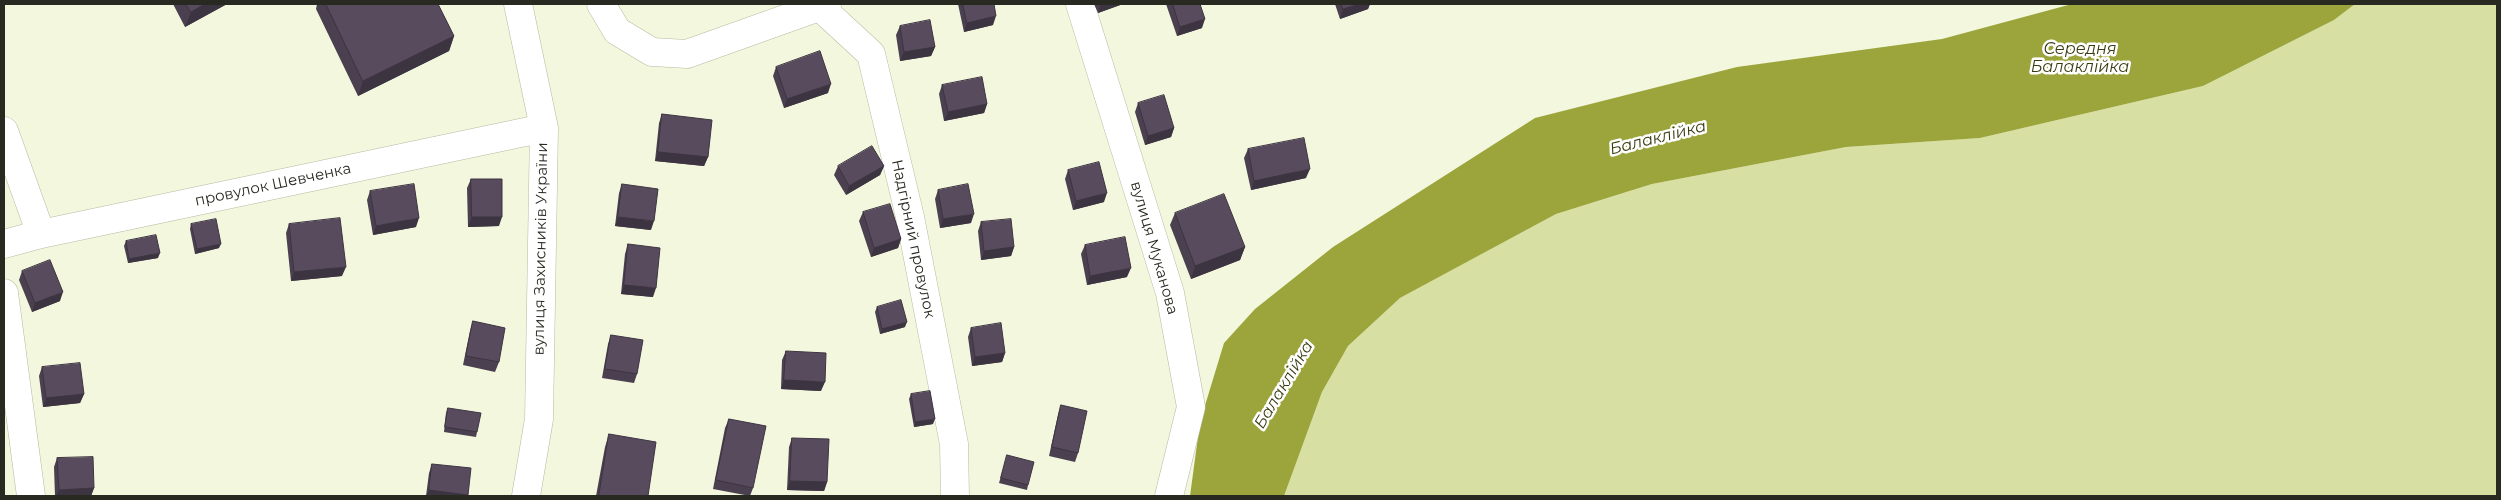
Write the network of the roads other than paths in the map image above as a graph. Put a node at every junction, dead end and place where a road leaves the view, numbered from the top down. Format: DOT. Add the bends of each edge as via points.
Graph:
graph roads {
  1 [pos="518,4"];
  2 [pos="601,4"];
  3 [pos="1080,4"];
  4 [pos="823,5"];
  5 [pos="544,128"];
  6 [pos="4,131"];
  7 [pos="41,234"];
  8 [pos="4,244"];
  9 [pos="4,293"];
  10 [pos="31,496"];
  11 [pos="526,496"];
  12 [pos="955,496"];
  13 [pos="1169,496"];
  1 -- 5 [label="street, вулиця Захисників України"];
  2 -- 4 [label="street" via="617,32 652,52 687,54"];
  3 -- 13 [label="street, вулиця Муканова" via="1170,293 1191,407"];
  4 -- 12 [label="street, Надгірний провулок" via="872,54 910,217 954,444"];
  5 -- 7 [label="street, провулок Шевченка"];
  5 -- 11 [label="street, вулиця Захисників України" via="538,419"];
  6 -- 7 [label="street"];
  7 -- 8 [label="street, провулок Шевченка"];
  9 -- 10 [label="street"];
}
